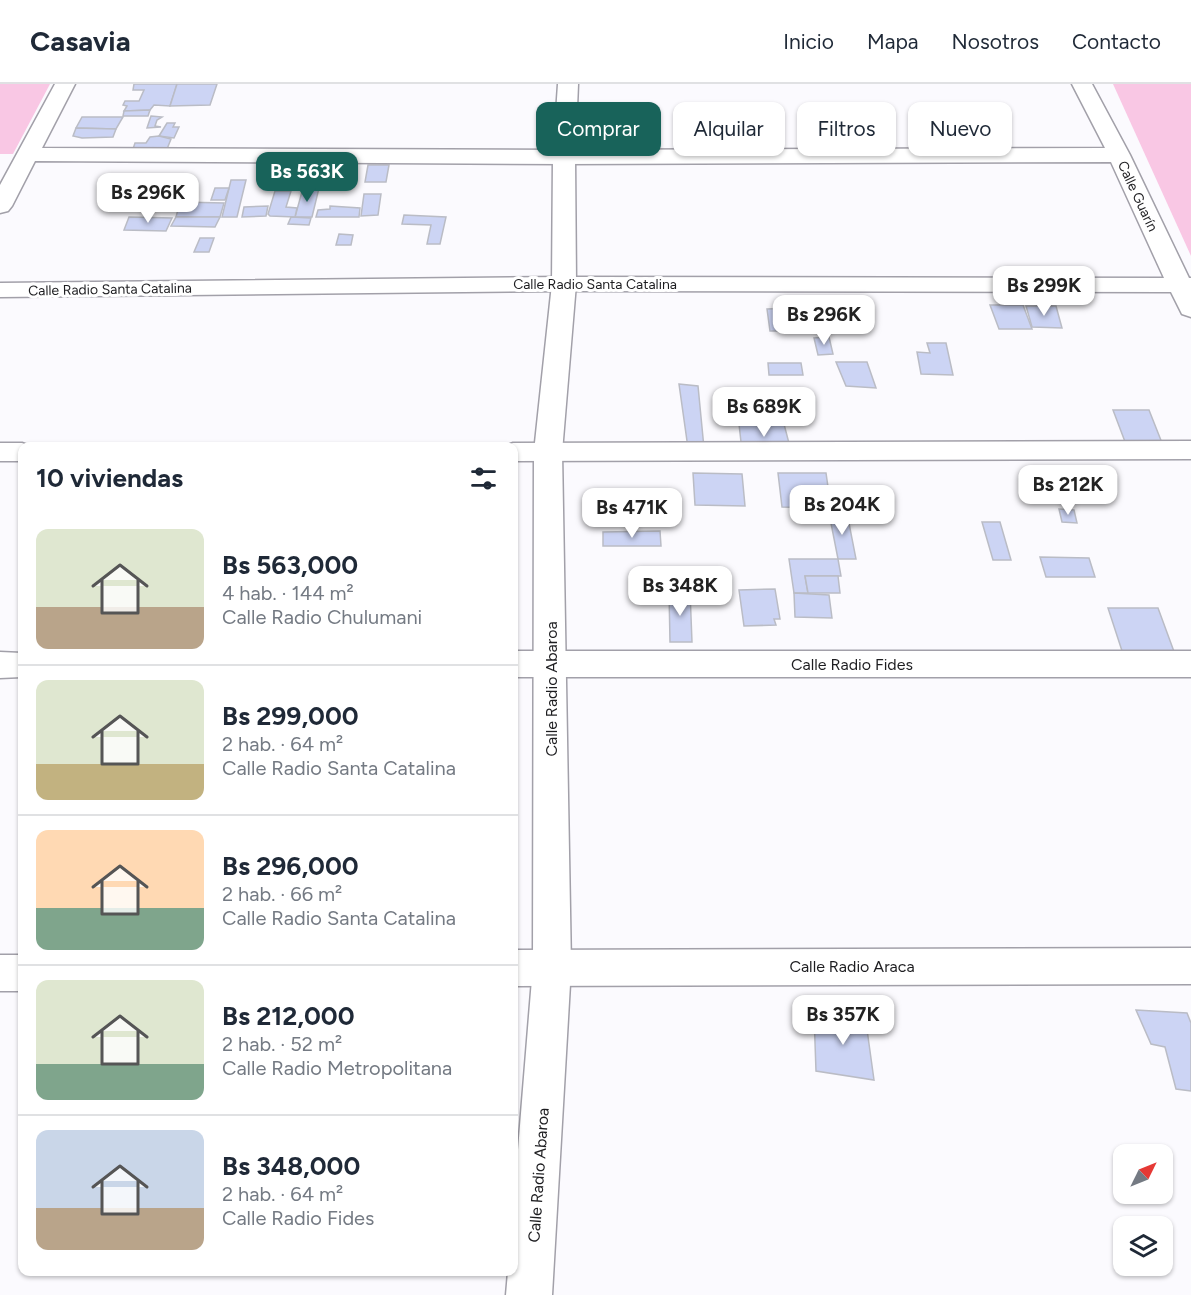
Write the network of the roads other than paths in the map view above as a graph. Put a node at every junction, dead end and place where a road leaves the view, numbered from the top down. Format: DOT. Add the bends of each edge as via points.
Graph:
graph roads {
  1 [pos="65,84"];
  2 [pos="568,84"];
  3 [pos="1082,84"];
  4 [pos="27,154"];
  5 [pos="1119,154"];
  6 [pos="564,157"];
  7 [pos="0,206"];
  8 [pos="564,284"];
  9 [pos="1185,285"];
  10 [pos="0,290"];
  11 [pos="1191,309"];
  12 [pos="1191,450"];
  13 [pos="0,452"];
  14 [pos="18,452"];
  15 [pos="518,452"];
  16 [pos="548,452"];
  17 [pos="518,664"];
  18 [pos="550,664"];
  19 [pos="1191,664"];
  20 [pos="0,665"];
  21 [pos="18,665"];
  22 [pos="1191,966"];
  23 [pos="552,967"];
  24 [pos="518,968"];
  25 [pos="0,973"];
  26 [pos="18,973"];
  27 [pos="529,1295"];
  1 -- 4 [label="street"];
  2 -- 6 [label="street, Calle Radio Abaroa"];
  3 -- 5 [label="street, Calle Guarín"];
  4 -- 6 [label="street"];
  4 -- 7 [label="street"];
  5 -- 6 [label="street"];
  5 -- 9 [label="street, Calle Guarín"];
  6 -- 8 [label="street, Calle Radio Abaroa"];
  8 -- 9 [label="street, Calle Radio Santa Catalina"];
  8 -- 10 [label="street, Calle Radio Santa Catalina"];
  8 -- 16 [label="street, Calle Radio Abaroa"];
  9 -- 11 [label="street, Calle Guarín"];
  12 -- 16 [label="street"];
  13 -- 14 [label="street"];
  15 -- 16 [label="street"];
  16 -- 18 [label="street, Calle Radio Abaroa"];
  17 -- 18 [label="street, Calle Radio Fides"];
  18 -- 19 [label="street, Calle Radio Fides"];
  18 -- 23 [label="street, Calle Radio Abaroa"];
  20 -- 21 [label="street"];
  22 -- 23 [label="street, Calle Radio Araca"];
  23 -- 24 [label="street, Calle Radio Araca"];
  23 -- 27 [label="street, Calle Radio Abaroa"];
  25 -- 26 [label="street"];
}
